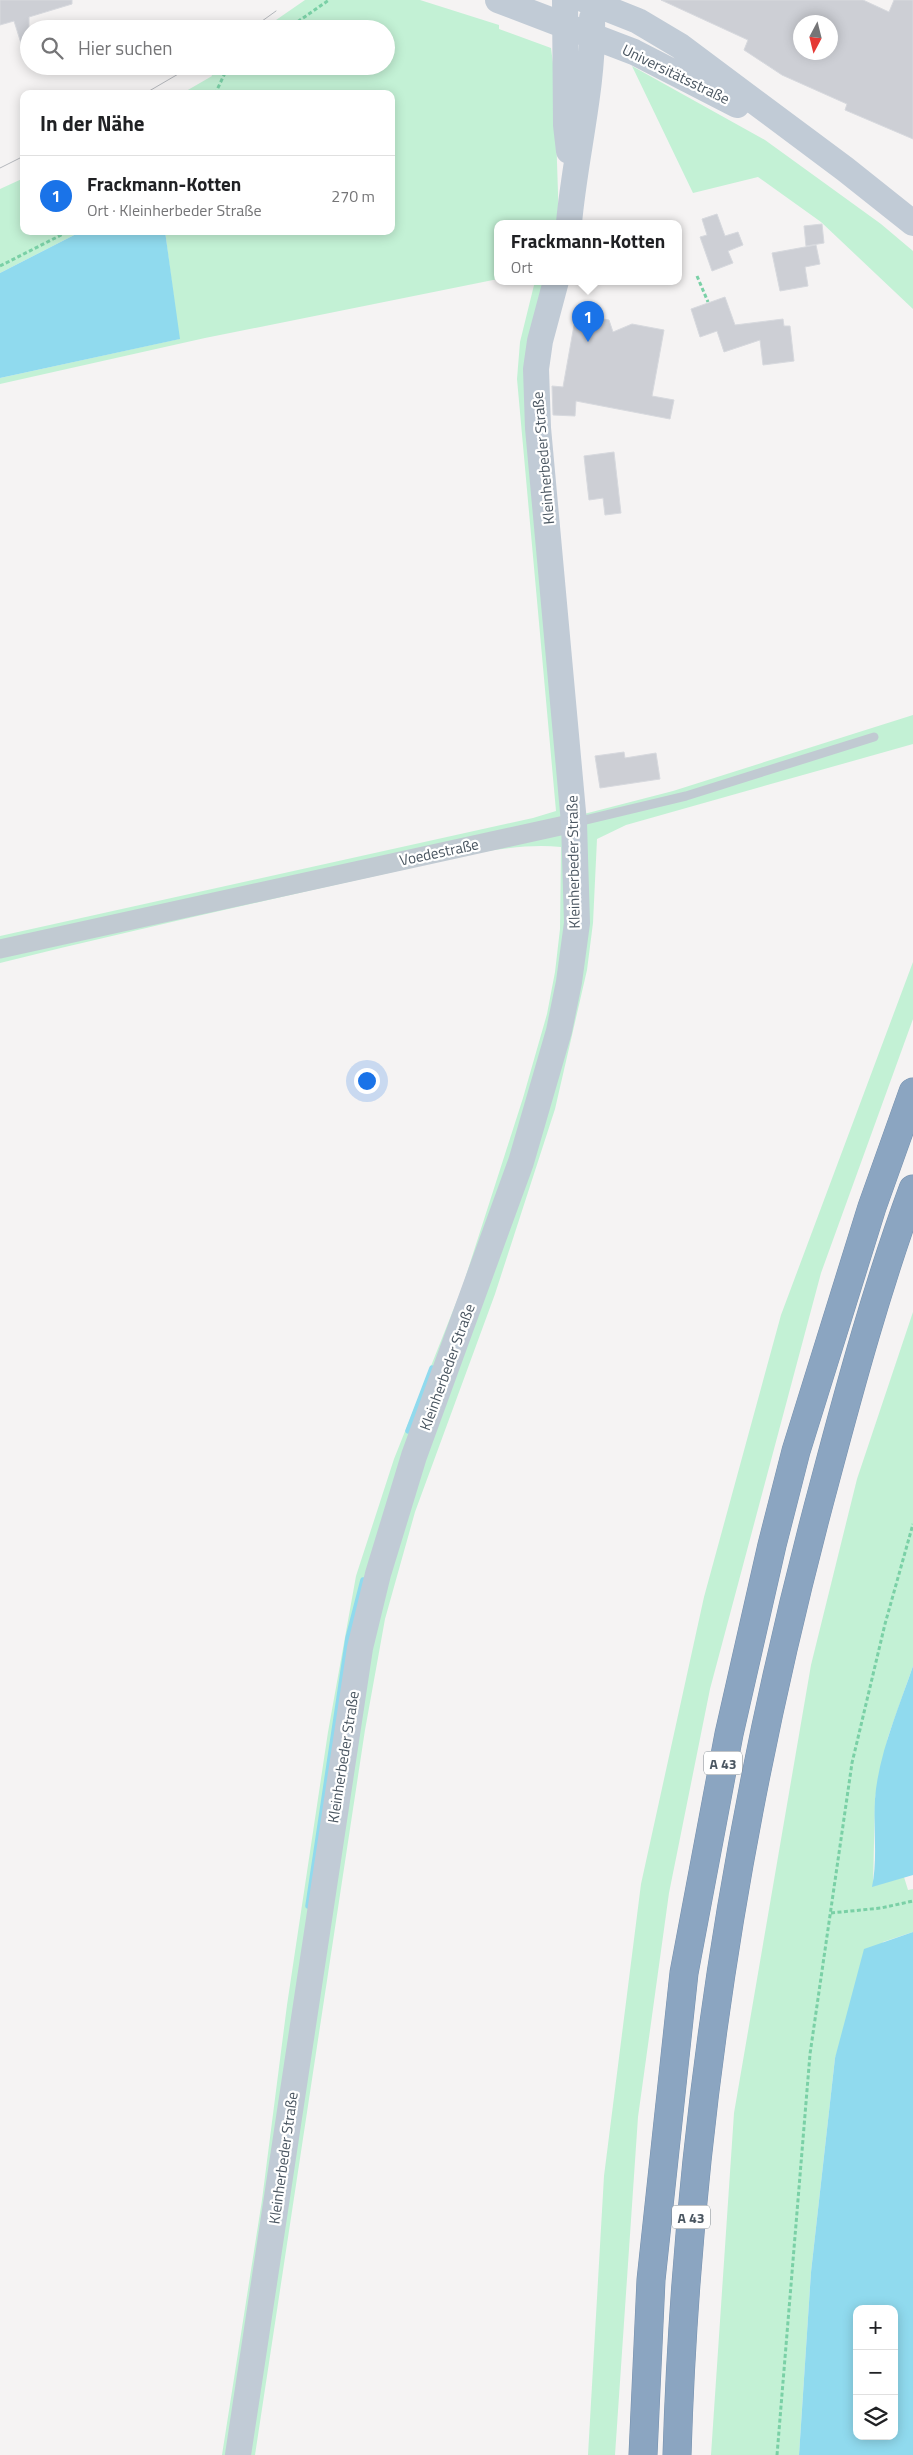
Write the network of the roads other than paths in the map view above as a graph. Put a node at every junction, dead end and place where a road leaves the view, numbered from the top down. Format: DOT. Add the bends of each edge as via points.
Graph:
graph roads {
  1 [pos="498,0"];
  2 [pos="589,1"];
  3 [pos="565,12"];
  4 [pos="592,35"];
  5 [pos="845,168"];
  6 [pos="572,186"];
  7 [pos="569,220"];
  8 [pos="913,223"];
  9 [pos="555,285"];
  10 [pos="874,736"];
  11 [pos="574,823"];
  12 [pos="0,949"];
  13 [pos="913,1092"];
  14 [pos="913,1189"];
  15 [pos="238,2455"];
  16 [pos="643,2455"];
  17 [pos="677,2455"];
  1 -- 3 [label="street, Universitätsstraße"];
  2 -- 4 [label="street"];
  2 -- 5 [label="street, Universitätsstraße" via="638,21 680,46"];
  3 -- 4 [label="street, Universitätsstraße"];
  3 -- 6 [label="street" via="566,125"];
  4 -- 5 [label="street, Universitätsstraße" via="706,87"];
  4 -- 6 [label="street" via="585,111"];
  5 -- 8 [label="street, Universitätsstraße"];
  6 -- 7 [label="street"];
  9 -- 11 [label="street, Kleinherbeder Straße" via="536,369 538,428"];
  10 -- 11 [label="lane, Voedestraße" via="686,796"];
  11 -- 12 [label="street, Voedestraße"];
  11 -- 15 [label="street, Kleinherbeder Straße" via="576,923 570,982 558,1031 521,1162 414,1456 378,1574 360,1648"];
  13 -- 16 [label="highway, A 43" via="872,1207 796,1451 729,1734 684,1973 651,2280"];
  14 -- 17 [label="highway, A 43" via="851,1385 803,1564 767,1718 742,1847 719,1979 694,2181 684,2293"];
}
